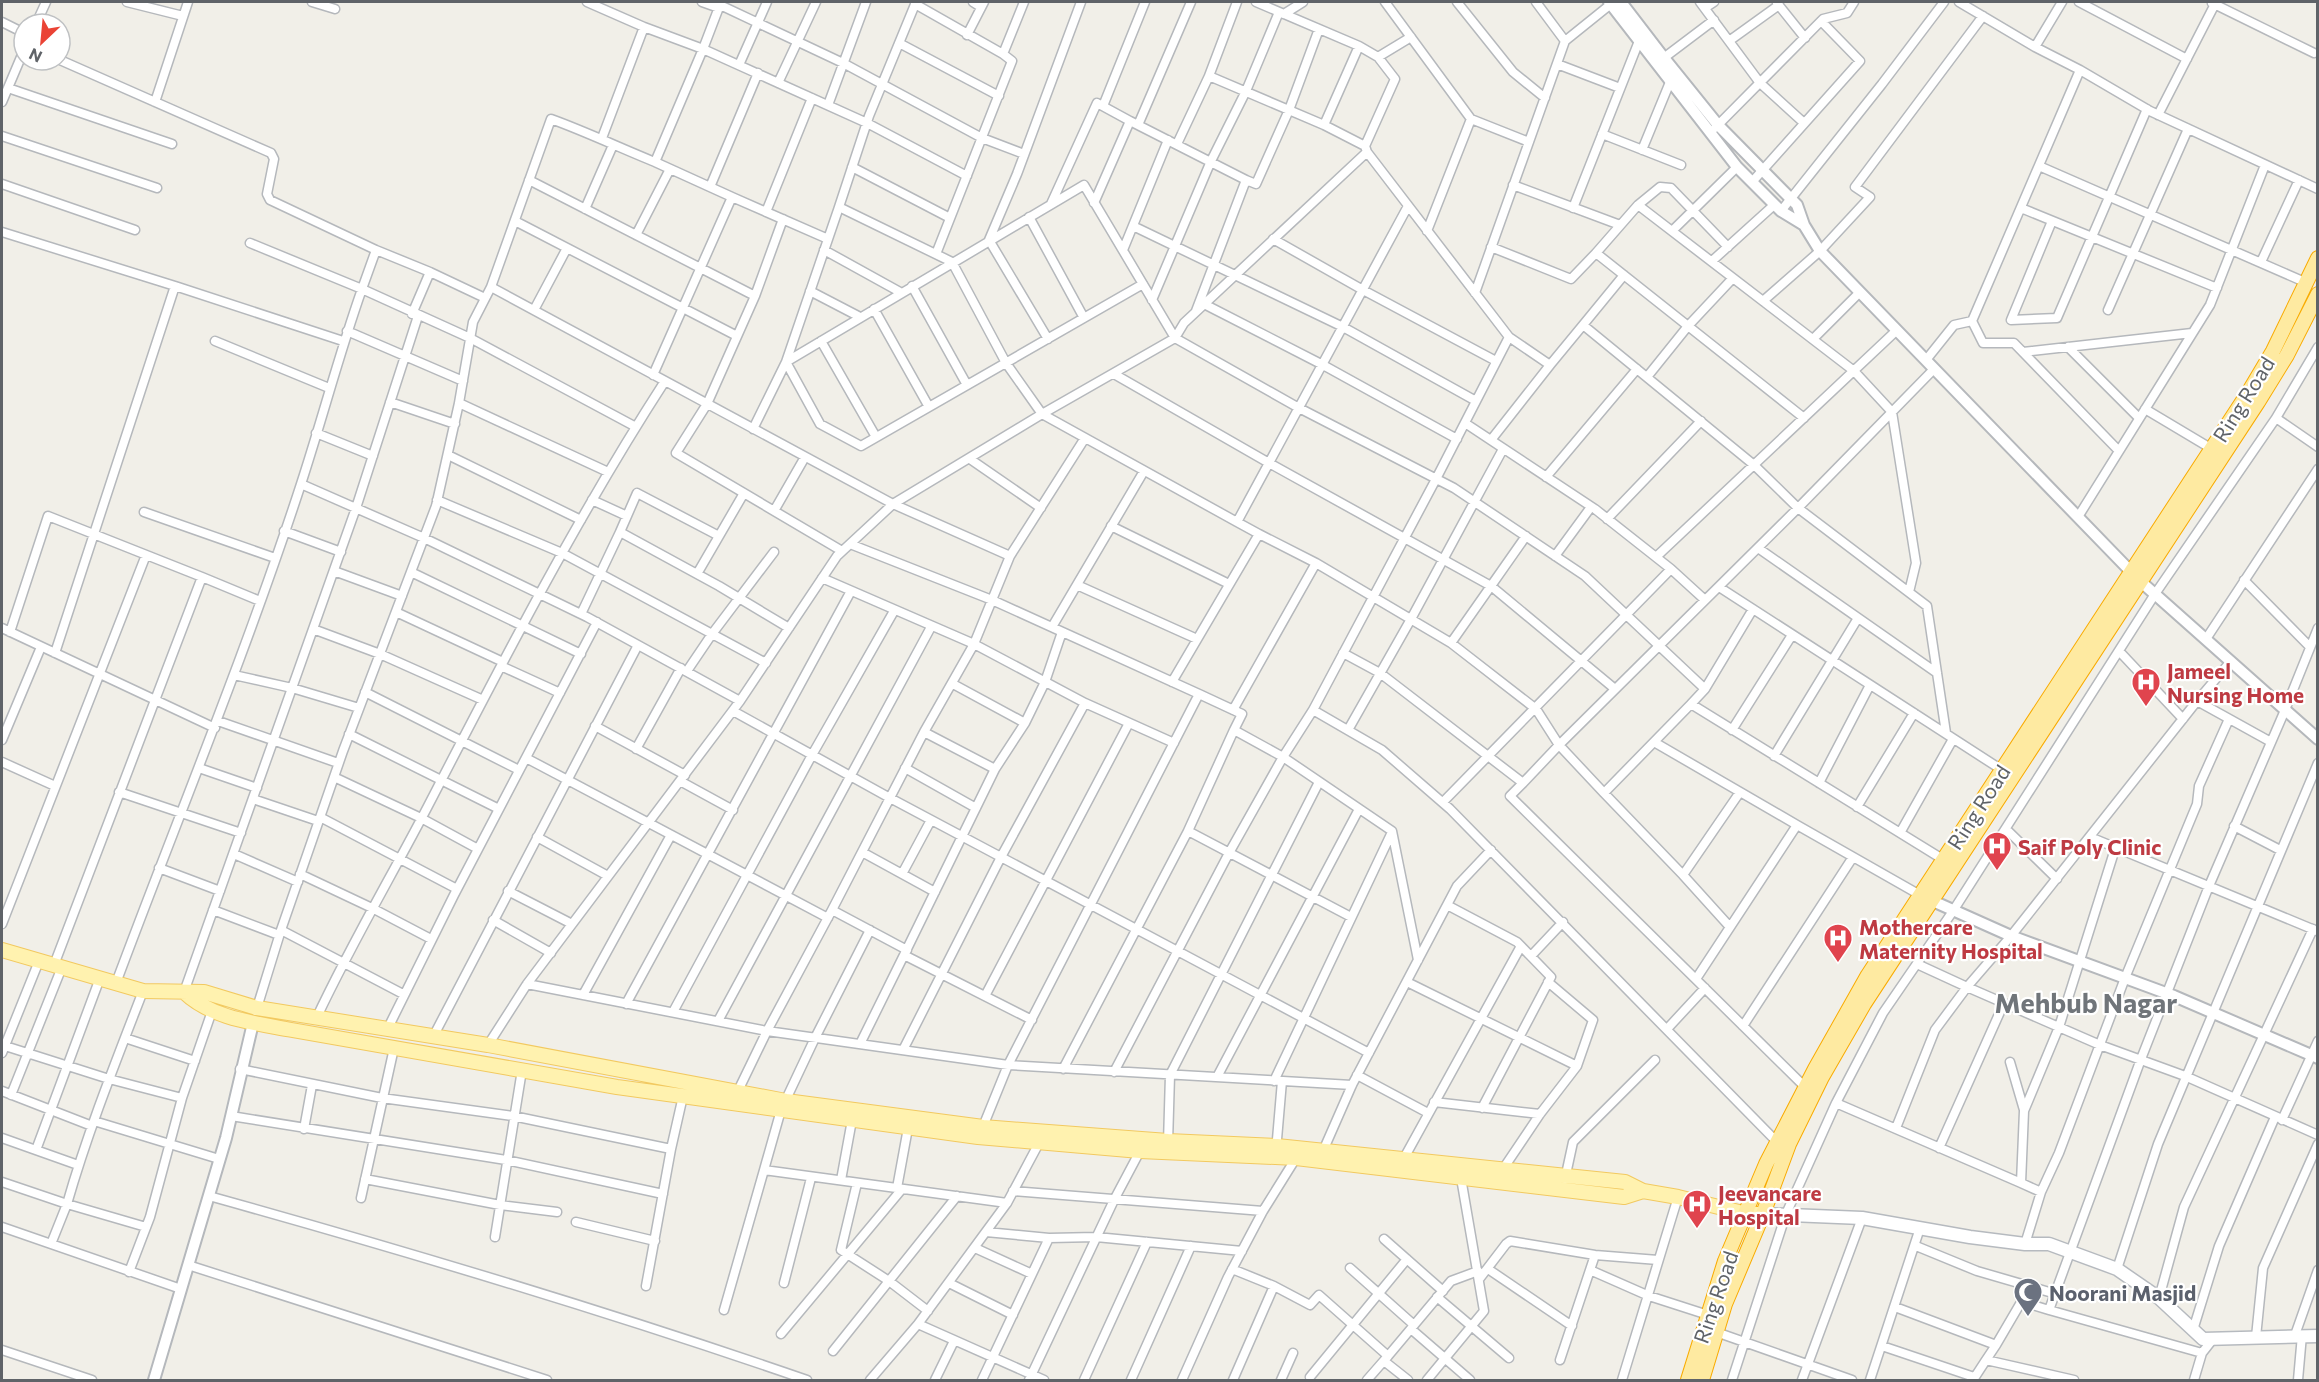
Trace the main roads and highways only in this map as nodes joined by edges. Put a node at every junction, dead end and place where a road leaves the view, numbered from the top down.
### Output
1 (2318, 258) edge
2 (2318, 294) edge
3 (2136, 576) junction
4 (1926, 898) junction
5 (2, 950) edge
6 (184, 992) junction
7 (735, 1097) junction
8 (784, 1105) junction
9 (980, 1132) junction
10 (1168, 1147) junction
11 (1276, 1152) junction
12 (1564, 1184) junction
13 (1747, 1214) junction
14 (1763, 1214) junction
15 (2318, 1336) edge
16 (1688, 1380) edge
17 (1702, 1380) edge

1 - 3 highway, Ring Road
2 - 3 highway, Ring Road
3 - 4 highway, Ring Road
3 - 4 highway, Ring Road
4 - 13 highway, Ring Road
4 - 14 highway, Ring Road
5 - 6 main road
6 - 7 main road
6 - 7 main road
7 - 8 main road
8 - 9 main road
8 - 9 main road
9 - 10 main road
9 - 10 main road
10 - 11 main road
11 - 12 main road
11 - 12 main road
12 - 13 main road
13 - 14 main road
13 - 16 highway, Ring Road
14 - 15 main road
14 - 17 highway, Ring Road

